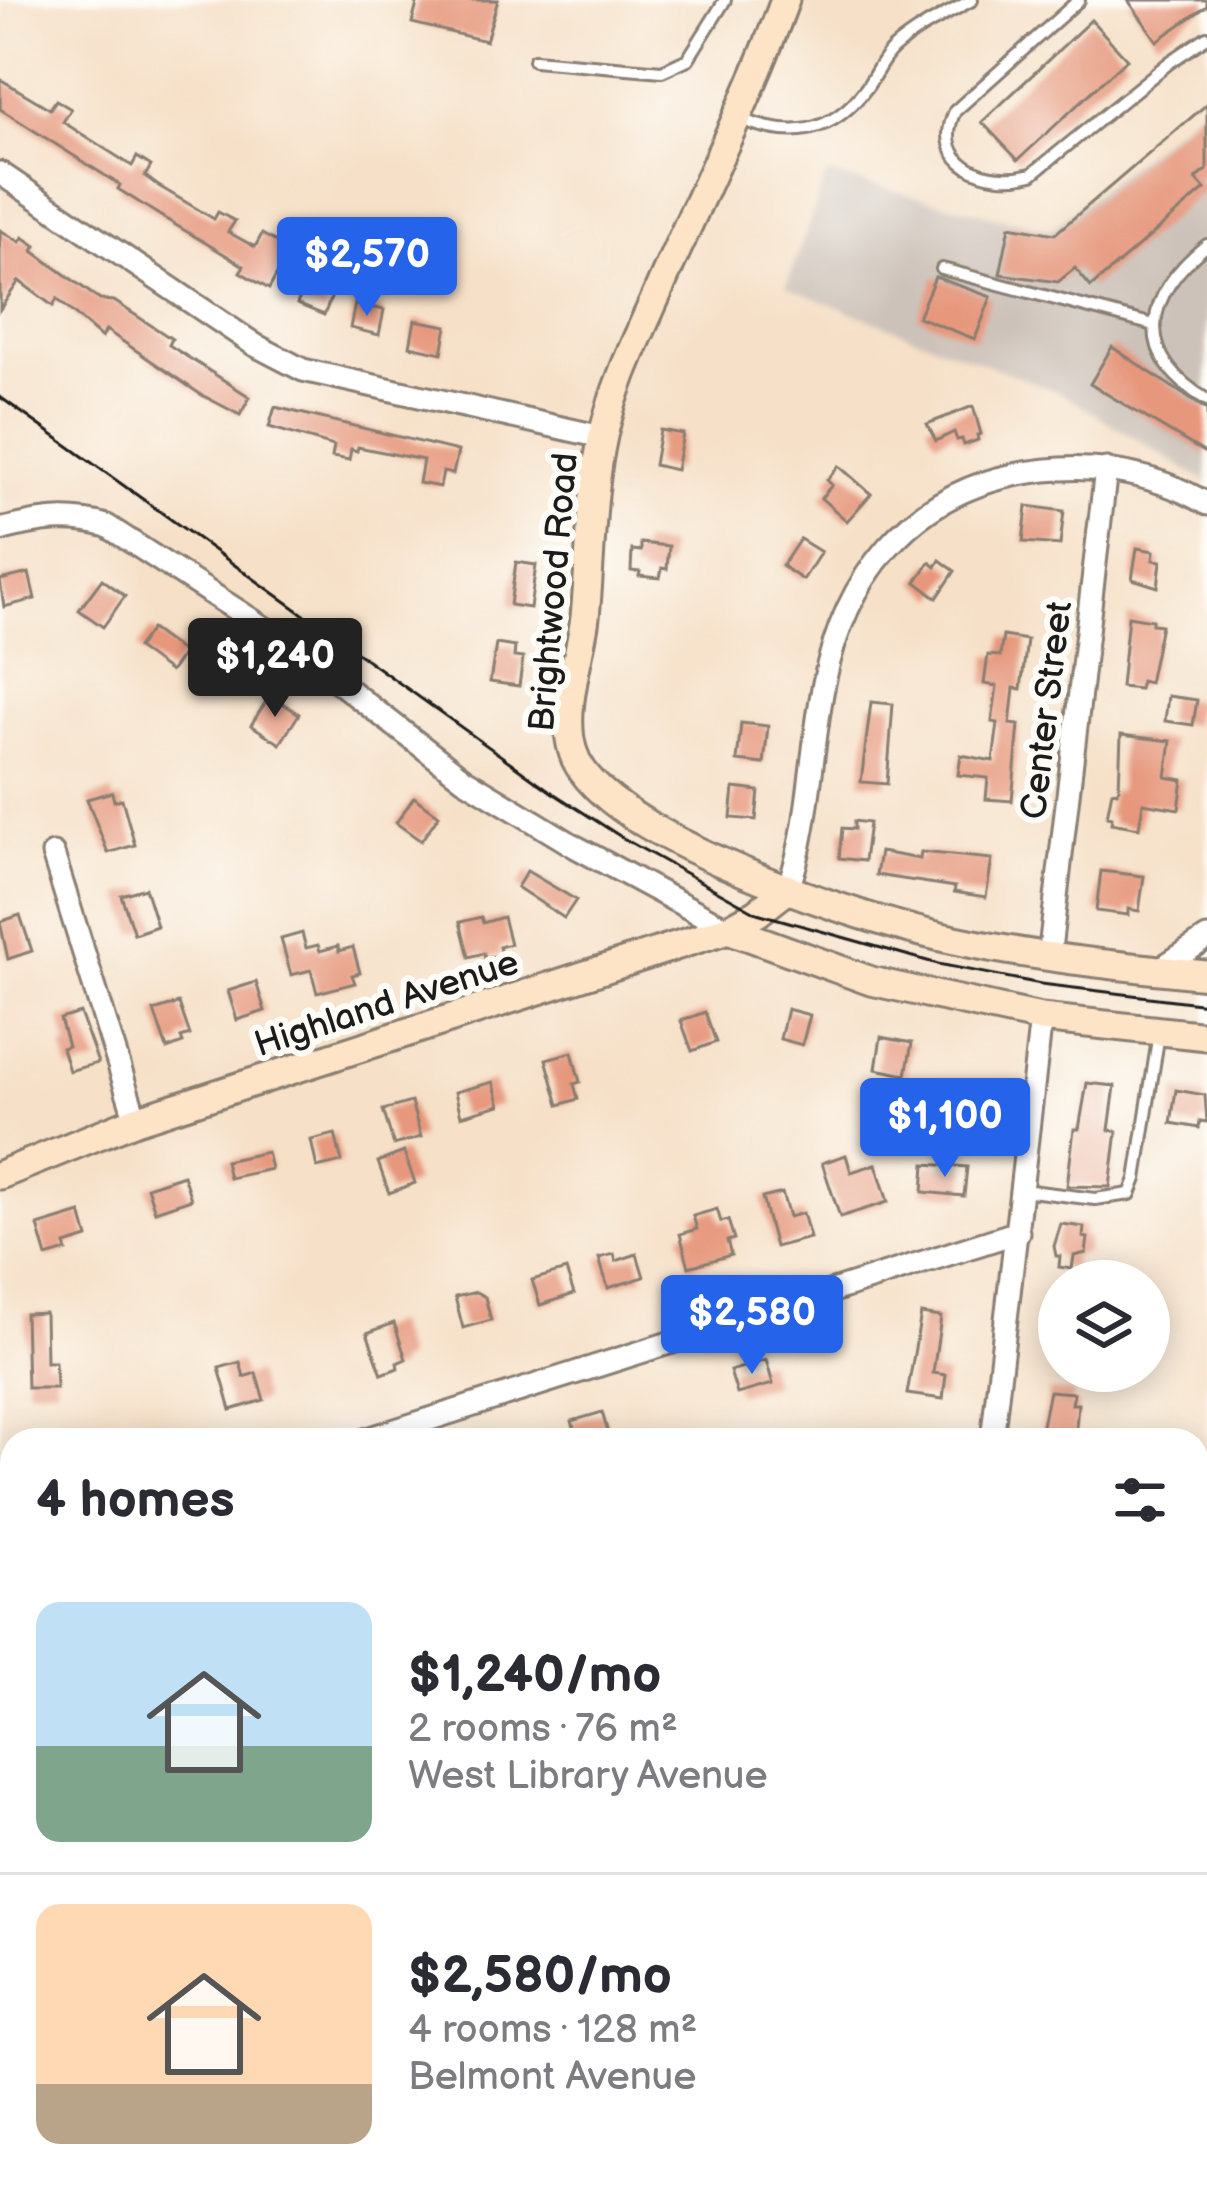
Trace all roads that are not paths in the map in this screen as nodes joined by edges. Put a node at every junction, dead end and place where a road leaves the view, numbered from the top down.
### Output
1 (725, 0) edge
2 (785, 0) edge
3 (972, 0) edge
4 (1078, 0) edge
5 (1207, 37) edge
6 (534, 61) dead end
7 (734, 117) junction
8 (0, 173) edge
9 (1207, 245) edge
10 (942, 269) dead end
11 (1154, 325) junction
12 (1207, 400) edge
13 (602, 437) junction
14 (1106, 470) junction
15 (1207, 504) edge
16 (0, 530) edge
17 (53, 854) dead end
18 (788, 889) junction
19 (728, 929) junction
20 (1207, 938) edge
21 (1049, 958) junction
22 (1159, 970) junction
23 (1207, 975) edge
24 (1041, 1018) junction
25 (1159, 1031) junction
26 (1207, 1036) edge
27 (136, 1120) junction
28 (0, 1175) edge
29 (1022, 1190) junction
30 (1018, 1232) junction
31 (402, 1428) edge
32 (994, 1428) edge

1 - 6 lane
2 - 7 street, Brightwood Road
3 - 7 lane
4 - 5 lane
7 - 13 street, Brightwood Road
8 - 13 street
9 - 11 lane
10 - 11 lane
11 - 12 lane
13 - 18 street, Brightwood Road
14 - 15 street
14 - 18 street
14 - 21 street, Center Street
16 - 19 street
17 - 27 street
18 - 19 street, Highland Avenue
18 - 21 street, Brightwood Road
19 - 24 street
19 - 27 street, Highland Avenue
20 - 22 street
21 - 22 street, Brightwood Road
22 - 23 street, Brightwood Road
24 - 25 street
24 - 29 street
25 - 26 street
25 - 29 lane
27 - 28 street, Highland Avenue
29 - 30 street
30 - 31 street
30 - 32 street

